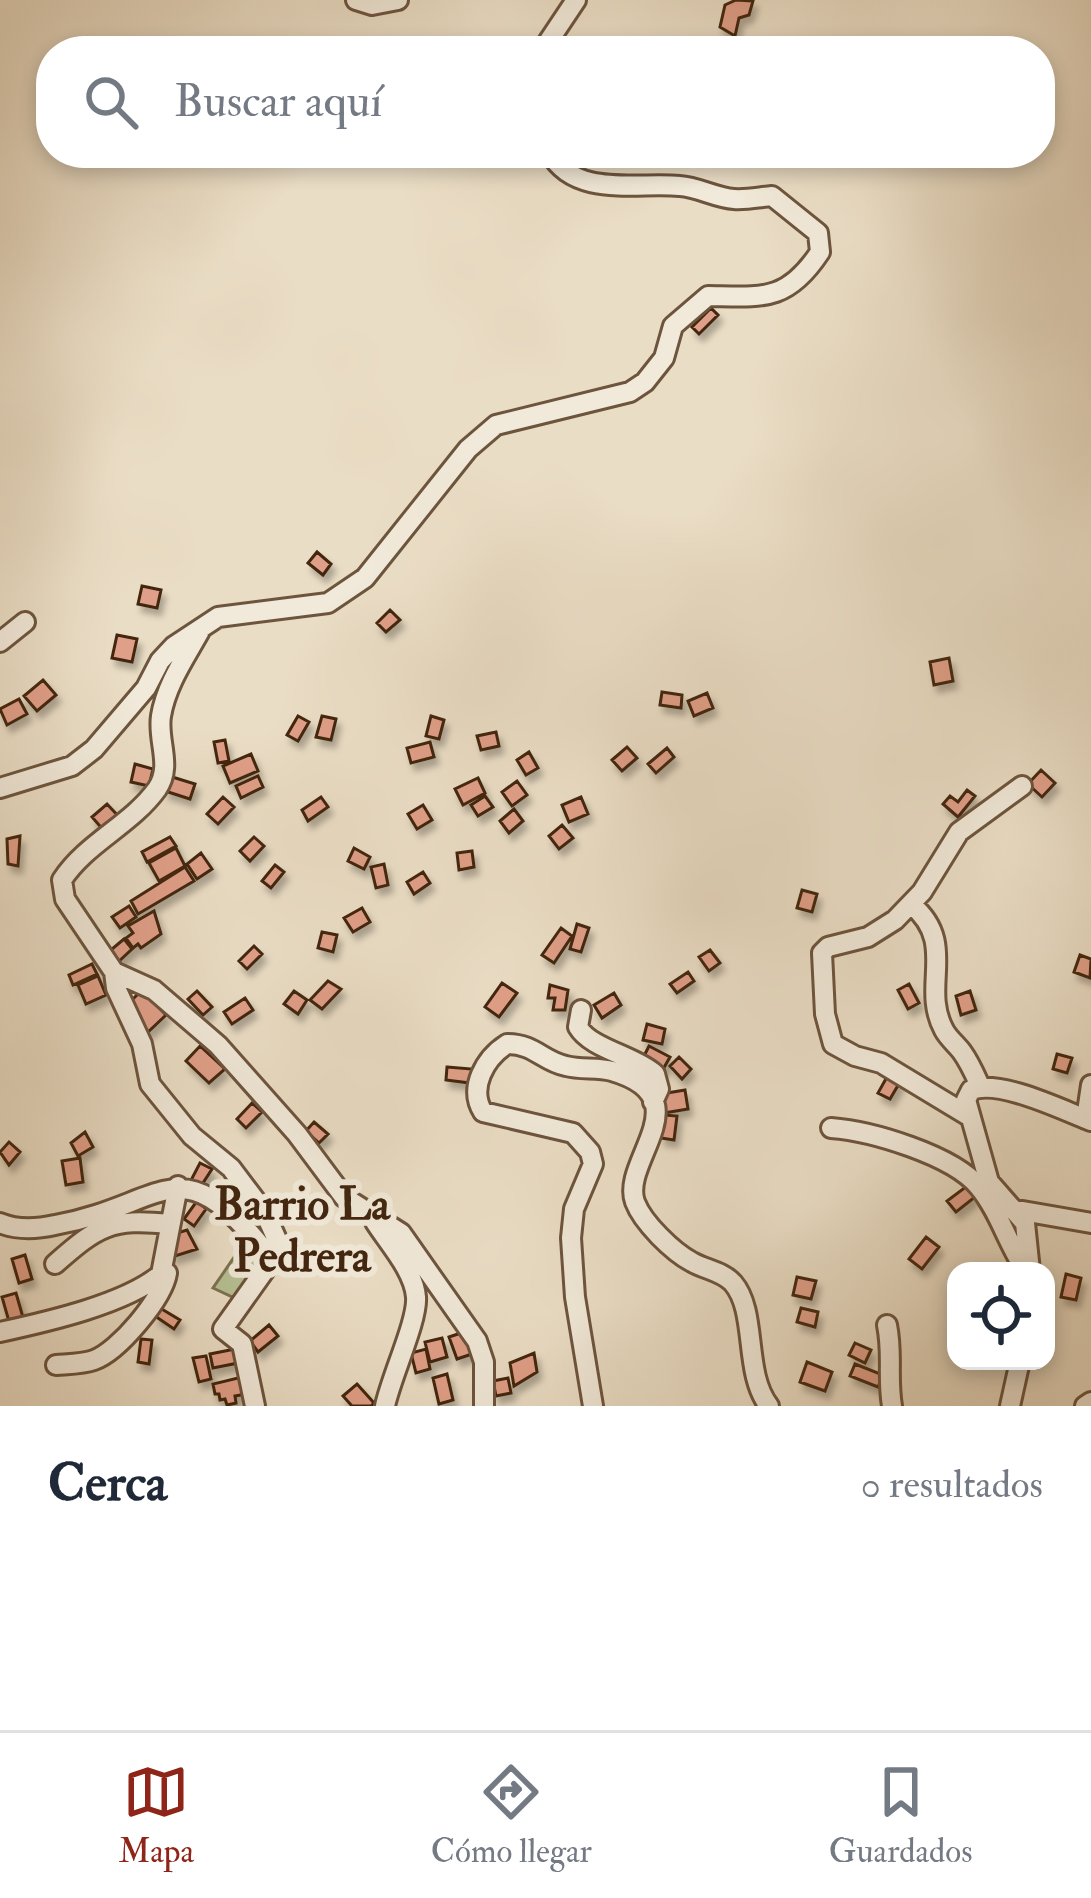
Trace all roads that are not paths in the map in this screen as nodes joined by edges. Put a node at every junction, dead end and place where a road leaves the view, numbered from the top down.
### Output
1 (356, 0) edge
2 (398, 0) edge
3 (576, 0) edge
4 (552, 36) edge
5 (560, 168) edge
6 (25, 622) dead end
7 (202, 627) junction
8 (0, 642) edge
9 (1022, 786) dead end
10 (0, 788) edge
11 (911, 905) junction
12 (114, 972) junction
13 (581, 1010) dead end
14 (1091, 1085) edge
15 (980, 1087) junction
16 (653, 1102) junction
17 (967, 1114) junction
18 (1088, 1120) edge
19 (831, 1128) dead end
20 (178, 1186) junction
21 (1011, 1209) junction
22 (369, 1213) junction
23 (0, 1223) edge
24 (1091, 1223) edge
25 (169, 1224) junction
26 (1029, 1240) junction
27 (1009, 1246) junction
28 (165, 1256) junction
29 (272, 1261) junction
30 (1021, 1262) edge
31 (1028, 1262) edge
32 (55, 1264) dead end
33 (887, 1325) dead end
34 (0, 1333) edge
35 (56, 1365) dead end
36 (1018, 1370) edge
37 (255, 1406) edge
38 (385, 1406) edge
39 (484, 1406) edge
40 (593, 1406) edge
41 (769, 1406) edge
42 (892, 1406) edge
43 (1010, 1406) edge

1 - 2 street
3 - 4 street
5 - 7 street
6 - 8 street
7 - 10 street
7 - 12 street
9 - 11 street
11 - 15 street
11 - 17 street
12 - 22 street
12 - 29 street
13 - 16 street
14 - 18 street
15 - 17 street
15 - 18 street
16 - 40 street
16 - 41 street
17 - 21 street
19 - 27 street
20 - 23 street
20 - 25 street
20 - 29 street
21 - 24 street
21 - 26 street
22 - 38 street
22 - 39 street
25 - 28 street
25 - 32 street
26 - 27 street
26 - 31 street
27 - 30 street
28 - 34 street
28 - 35 street
29 - 37 street
33 - 42 street
36 - 43 street

